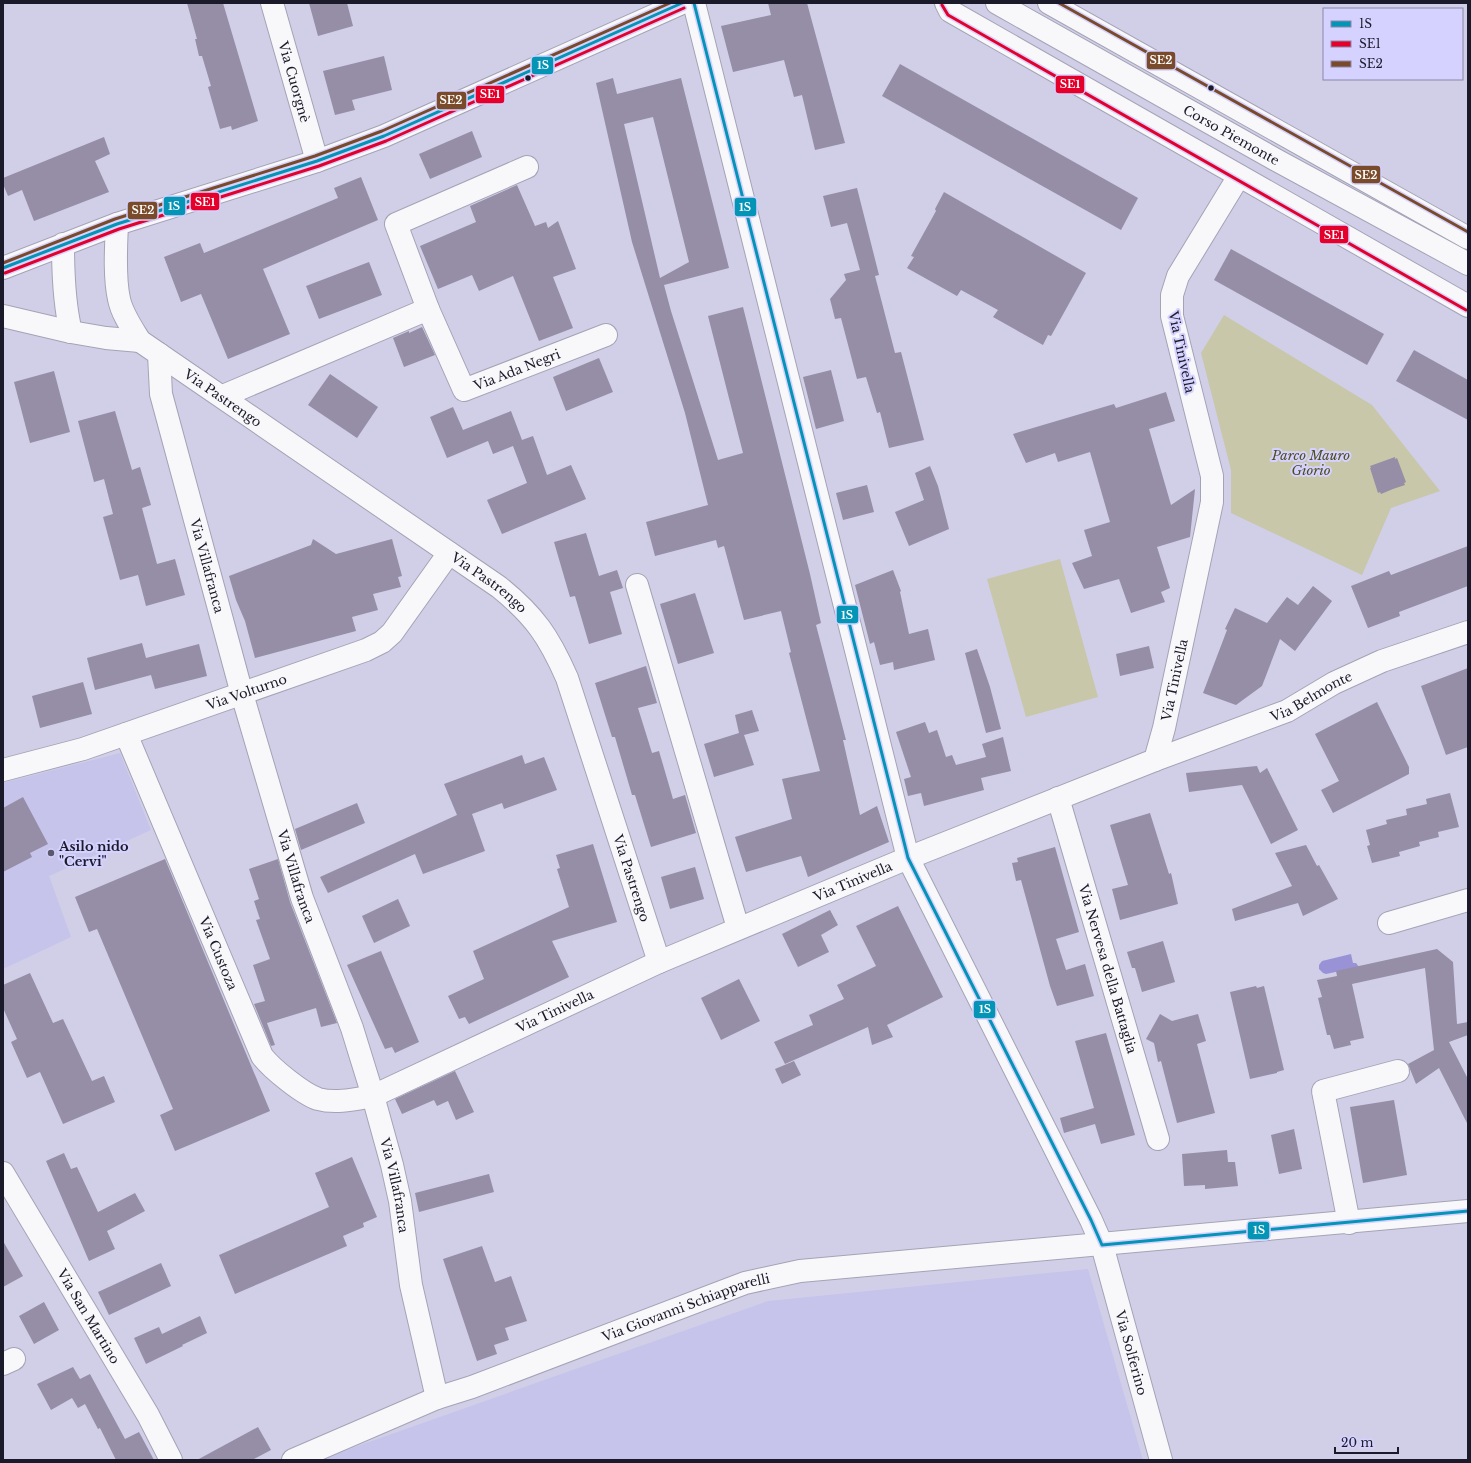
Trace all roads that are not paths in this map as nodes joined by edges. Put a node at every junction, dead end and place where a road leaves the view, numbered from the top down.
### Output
1 (272, 3) edge
2 (694, 3) edge
3 (946, 3) edge
4 (997, 3) edge
5 (1048, 3) edge
6 (676, 4) edge
7 (317, 161) junction
8 (527, 167) dead end
9 (1239, 176) junction
10 (117, 224) junction
11 (1468, 238) edge
12 (63, 244) junction
13 (1468, 264) edge
14 (3, 268) edge
15 (1468, 306) edge
16 (428, 309) junction
17 (3, 316) edge
18 (71, 332) junction
19 (606, 335) dead end
20 (140, 341) junction
21 (159, 354) junction
22 (223, 396) junction
23 (449, 553) junction
24 (637, 585) dead end
25 (1468, 632) edge
26 (242, 694) junction
27 (126, 734) junction
28 (1155, 760) junction
29 (3, 770) edge
30 (1058, 798) junction
31 (908, 858) junction
32 (1468, 900) edge
33 (1389, 922) dead end
34 (738, 928) junction
35 (659, 962) junction
36 (1398, 1071) dead end
37 (373, 1096) junction
38 (1158, 1139) dead end
39 (3, 1173) edge
40 (1468, 1211) edge
41 (1349, 1223) junction
42 (1102, 1245) junction
43 (437, 1398) junction
44 (171, 1460) edge
45 (293, 1460) edge
46 (1161, 1460) edge

1 - 7 street, Via Cuorgnè
2 - 31 street, Via Solferino
3 - 9 street
4 - 13 street, Corso Piemonte
5 - 11 street, Corso Piemonte
6 - 7 street
7 - 10 street
8 - 16 street, Via Ada Negri
9 - 15 street
9 - 28 street, Via Tinivella
10 - 12 street
10 - 20 street, Via Pastrengo
12 - 14 street
12 - 18 street
16 - 19 street, Via Ada Negri
16 - 22 street
17 - 18 street, Via Pastrengo
18 - 20 street, Via Pastrengo
20 - 21 street, Via Pastrengo
21 - 22 street, Via Pastrengo
21 - 26 street, Via Villafranca
22 - 23 street, Via Pastrengo
23 - 26 street, Via Volturno
23 - 35 street, Via Pastrengo
24 - 34 street
25 - 28 street, Via Belmonte
26 - 27 street, Via Volturno
26 - 37 street, Via Villafranca
27 - 29 street, Via Volturno
27 - 37 street, Via Custoza
28 - 30 street, Via Tinivella
30 - 31 street, Via Tinivella
30 - 38 street, Via Nervesa della Battaglia
31 - 34 street, Via Tinivella
31 - 42 street, Via Solferino
32 - 33 street
34 - 35 street, Via Tinivella
35 - 37 street, Via Tinivella
36 - 41 street
37 - 43 street, Via Villafranca
39 - 44 street, Via San Martino
40 - 41 street, Via Giovanni Schiapparelli
41 - 42 street, Via Giovanni Schiapparelli
42 - 43 street, Via Giovanni Schiapparelli
42 - 46 street, Via Solferino
43 - 45 street, Via Giovanni Schiapparelli

